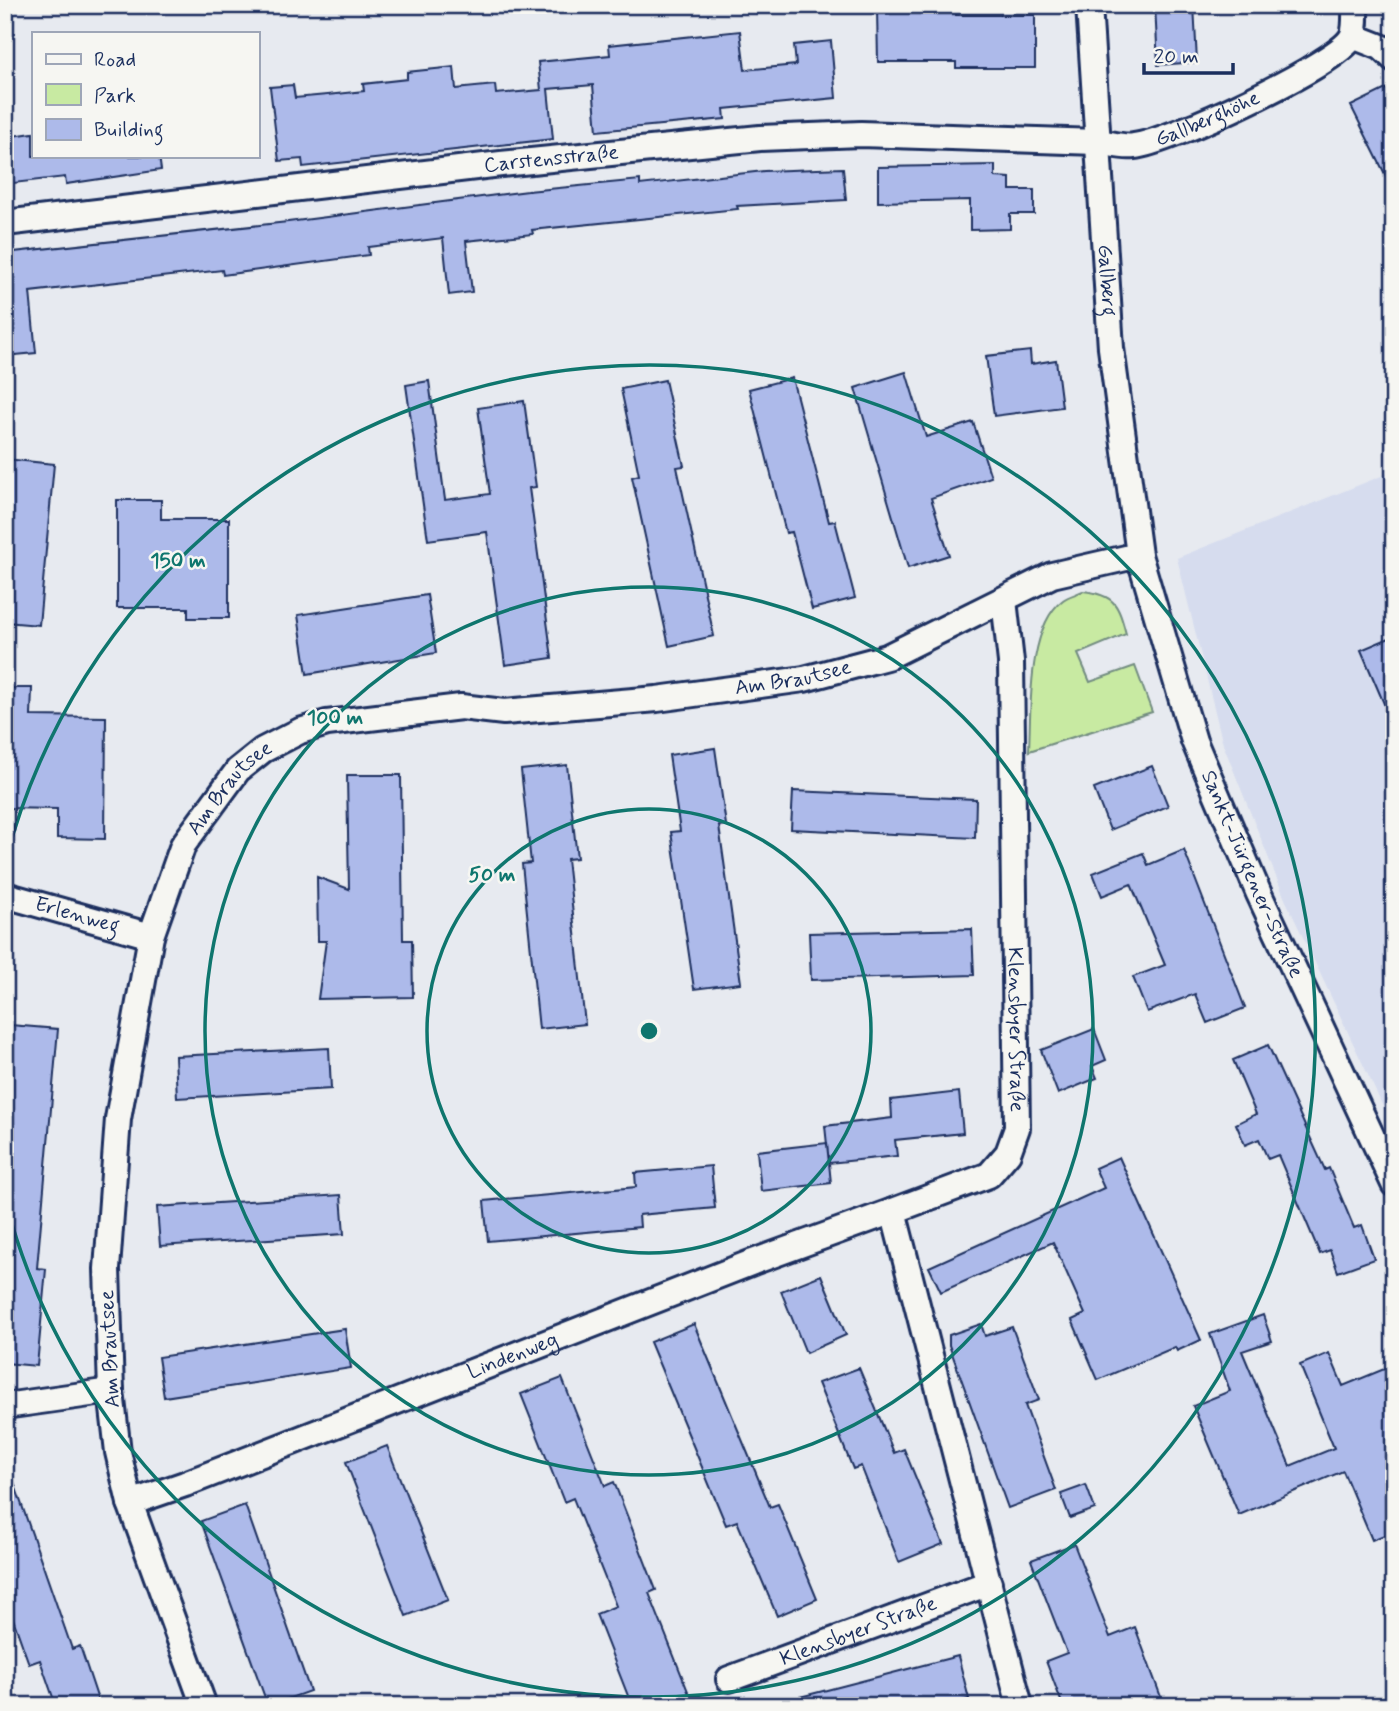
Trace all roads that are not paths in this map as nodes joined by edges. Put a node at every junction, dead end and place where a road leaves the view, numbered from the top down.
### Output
1 (1089, 5) edge
2 (1355, 5) edge
3 (1353, 36) junction
4 (1394, 59) edge
5 (1097, 142) junction
6 (5, 223) edge
7 (1139, 555) junction
8 (1004, 600) junction
9 (5, 895) edge
10 (151, 936) junction
11 (1394, 1184) edge
12 (893, 1211) junction
13 (111, 1391) junction
14 (5, 1406) edge
15 (130, 1503) junction
16 (989, 1583) junction
17 (729, 1679) dead end
18 (204, 1706) edge
19 (1020, 1706) edge

1 - 5 street, Gallberg
2 - 3 street
3 - 4 street
3 - 5 street, Gallberghöhe
5 - 6 street, Carstensstraße
5 - 7 street, Gallberg
7 - 8 street, Am Brautsee
7 - 11 street, Sankt-Jürgener-Straße
8 - 10 street, Am Brautsee
8 - 12 street, Klensbyer Straße
9 - 10 street, Erlenweg
10 - 13 street, Am Brautsee
12 - 15 street, Lindenweg
12 - 16 street
13 - 14 street
13 - 15 street, Am Brautsee
15 - 18 street, Am Brautsee
16 - 17 street, Klensbyer Straße
16 - 19 street

